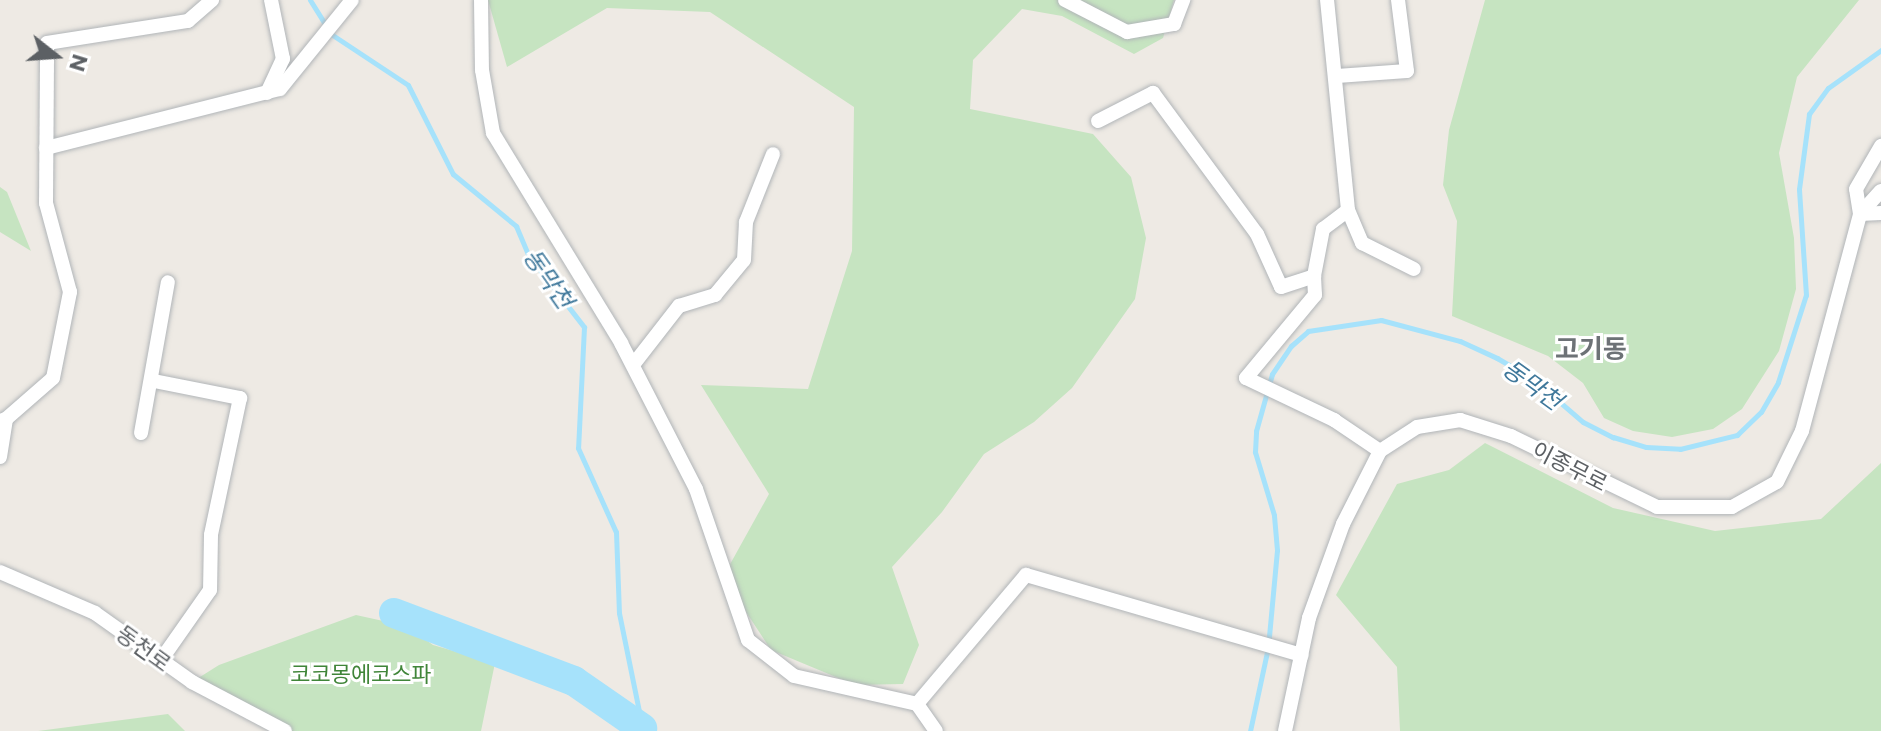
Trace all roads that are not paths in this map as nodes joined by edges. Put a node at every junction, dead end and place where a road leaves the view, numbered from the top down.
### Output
1 (212, 0) edge
2 (271, 0) edge
3 (352, 0) edge
4 (481, 0) edge
5 (1065, 0) edge
6 (1183, 0) edge
7 (1327, 0) edge
8 (1398, 0) edge
9 (1337, 76) junction
10 (267, 93) junction
11 (1098, 121) dead end
12 (1881, 146) edge
13 (46, 148) junction
14 (773, 154) dead end
15 (1881, 191) edge
16 (1348, 210) junction
17 (1881, 213) edge
18 (1860, 214) junction
19 (1414, 269) dead end
20 (1314, 276) junction
21 (168, 282) dead end
22 (633, 365) junction
23 (154, 381) junction
24 (3, 420) edge
25 (141, 433) dead end
26 (1380, 451) junction
27 (0, 457) edge
28 (0, 572) edge
29 (1302, 655) junction
30 (161, 660) junction
31 (917, 704) junction
32 (285, 731) edge
33 (936, 731) edge
34 (1285, 731) edge

1 - 13 street
2 - 10 street
3 - 10 street
4 - 22 street
5 - 6 street
7 - 9 street
8 - 9 street
9 - 16 street
10 - 13 street
11 - 20 street
12 - 18 street, 이종무로
13 - 24 street
14 - 22 street
15 - 18 street, 이종무로
16 - 19 street
16 - 20 street
17 - 18 street
18 - 26 street, 이종무로
20 - 26 street
21 - 23 street
22 - 31 street
23 - 25 street
23 - 30 street
24 - 27 street
26 - 29 street
28 - 30 street, 동천로
29 - 31 street
29 - 34 street
30 - 32 street, 동천로
31 - 33 street

